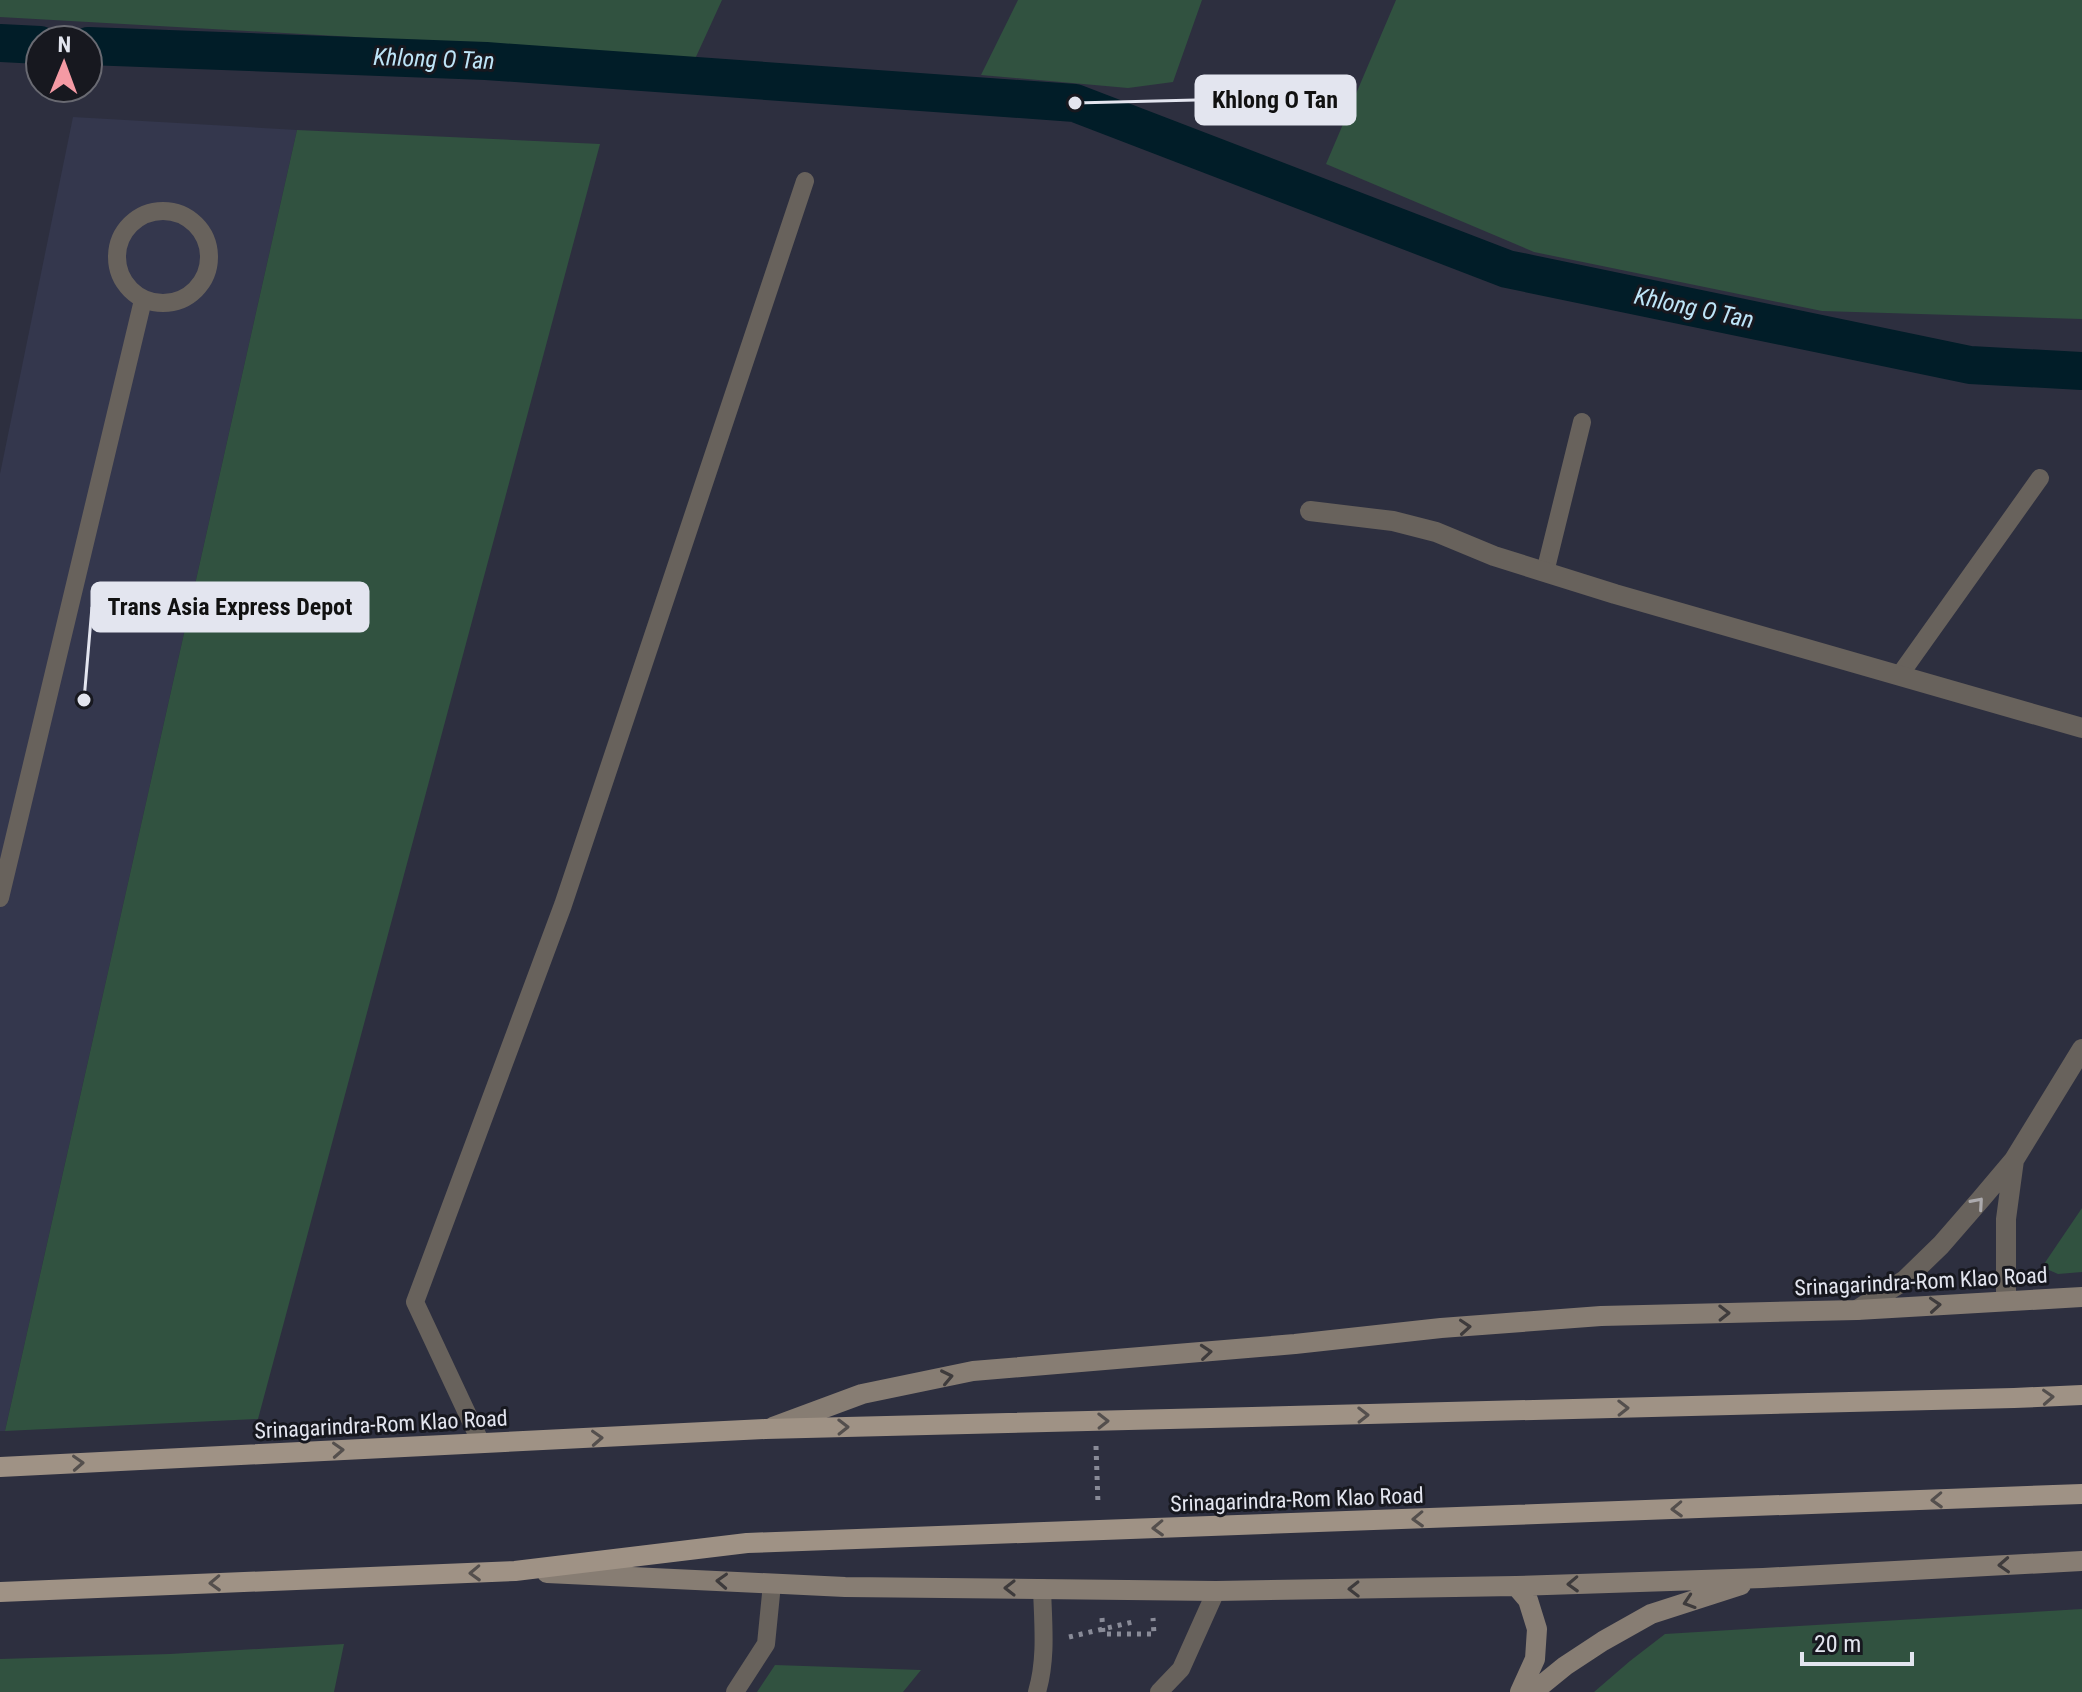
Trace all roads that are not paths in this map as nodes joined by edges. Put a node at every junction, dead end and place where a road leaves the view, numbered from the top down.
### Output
1 (805, 181) dead end
2 (143, 300) junction
3 (1582, 422) dead end
4 (2040, 478) dead end
5 (1310, 511) dead end
6 (1545, 572) junction
7 (1899, 676) junction
8 (2082, 728) edge
9 (0, 898) edge
10 (2082, 1049) edge
11 (2014, 1160) junction
12 (2082, 1297) edge
13 (2006, 1300) junction
14 (1857, 1310) junction
15 (2082, 1395) edge
16 (765, 1429) junction
17 (481, 1443) junction
18 (0, 1467) edge
19 (2082, 1494) edge
20 (2082, 1561) edge
21 (515, 1571) junction
22 (1763, 1578) junction
23 (772, 1584) junction
24 (1516, 1586) junction
25 (1042, 1588) junction
26 (1216, 1591) junction
27 (0, 1592) edge
28 (735, 1692) edge
29 (1037, 1692) edge
30 (1159, 1692) edge
31 (1520, 1692) edge
32 (1533, 1692) edge

1 - 17 lane
2 - 2 lane
2 - 9 lane
3 - 6 lane
4 - 7 lane
5 - 6 street
6 - 7 street
7 - 8 street
10 - 11 street
11 - 13 street
14 -> 11 street
12 - 13 main road, Srinagarindra-Rom Klao Road
14 -> 13 main road, Srinagarindra-Rom Klao Road
16 -> 14 main road, Srinagarindra-Rom Klao Road
16 -> 15 main road, Srinagarindra-Rom Klao Road
17 -> 16 main road, Srinagarindra-Rom Klao Road
18 -> 17 main road, Srinagarindra-Rom Klao Road
19 -> 21 main road, Srinagarindra-Rom Klao Road
20 -> 22 main road, Srinagarindra-Rom Klao Road
23 -> 21 main road, Srinagarindra-Rom Klao Road
21 -> 27 main road, Srinagarindra-Rom Klao Road
22 -> 24 main road, Srinagarindra-Rom Klao Road
22 -> 32 main road
25 -> 23 main road, Srinagarindra-Rom Klao Road
23 - 28 lane
24 -> 26 main road, Srinagarindra-Rom Klao Road
24 - 31 main road
25 - 26 main road, Srinagarindra-Rom Klao Road
25 - 29 lane
26 - 30 lane

